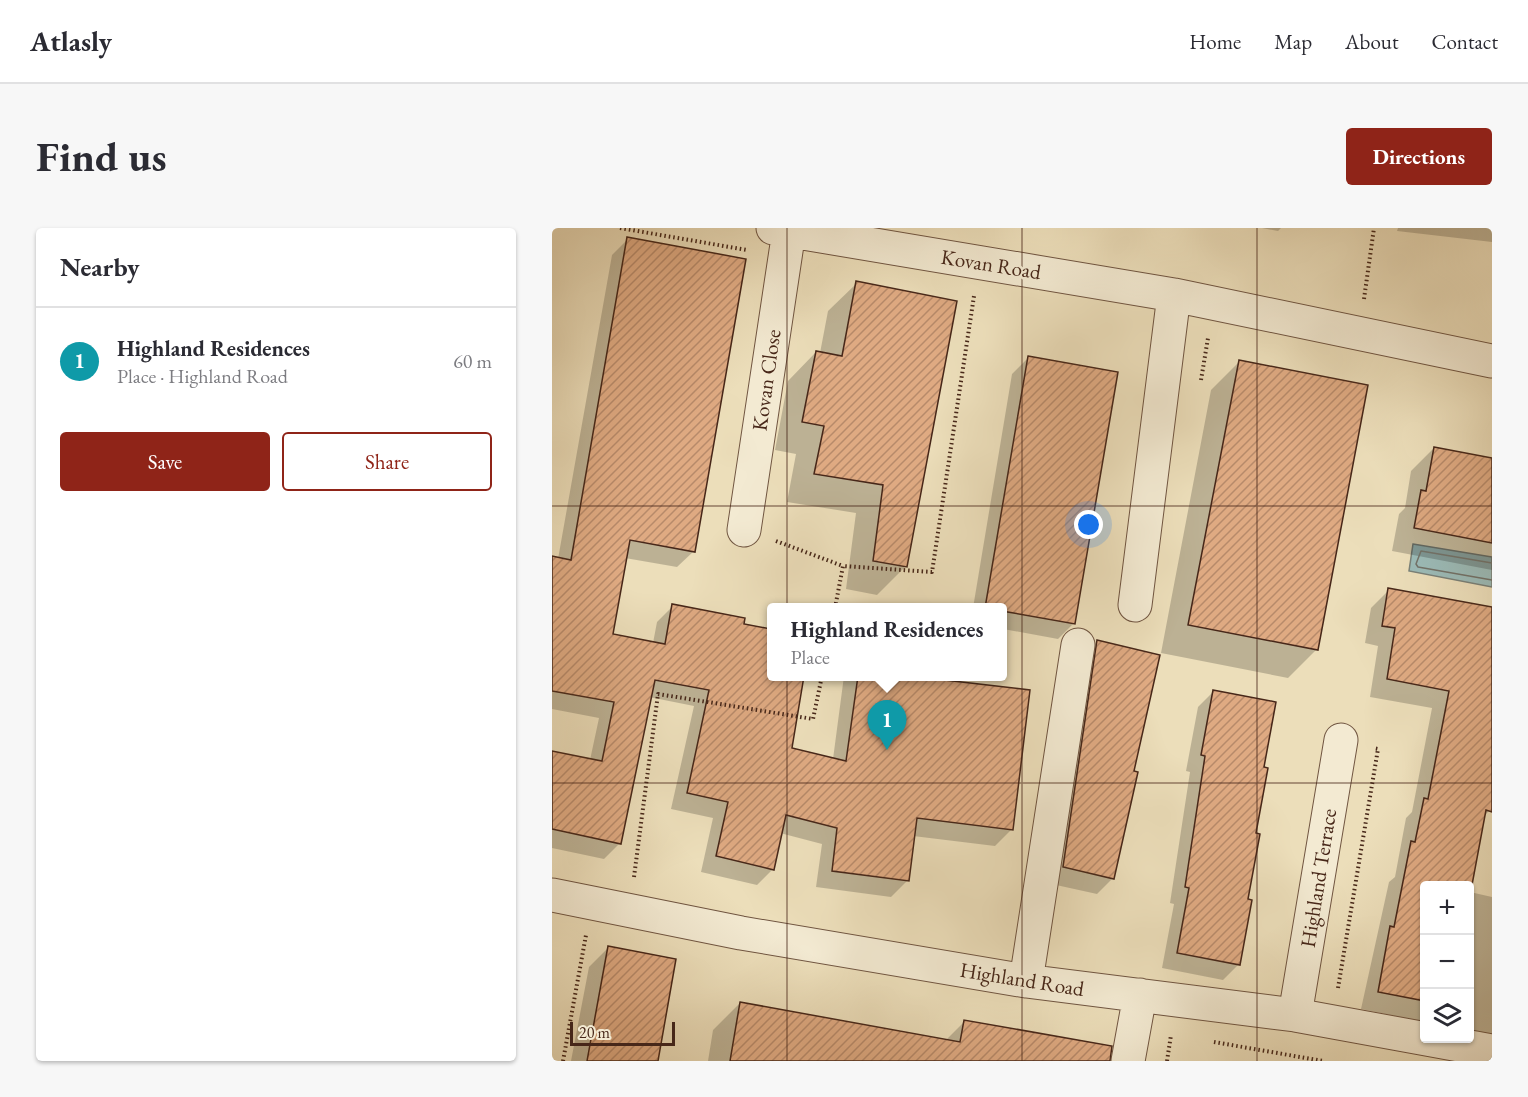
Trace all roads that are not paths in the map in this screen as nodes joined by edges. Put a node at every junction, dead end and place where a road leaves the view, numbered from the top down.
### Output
1 (781, 230) edge
2 (1174, 295) junction
3 (1492, 361) edge
4 (744, 530) road end
5 (1135, 605) dead end
6 (1078, 645) dead end
7 (1341, 740) dead end
8 (552, 896) edge
9 (1026, 981) junction
10 (1140, 995) junction
11 (1295, 1016) junction
12 (1492, 1051) edge
13 (1128, 1061) edge

1 - 2 street, Kovan Road
1 - 4 street, Kovan Close
2 - 3 street, Kovan Road
2 - 5 street
6 - 9 street
7 - 11 street, Highland Terrace
8 - 9 street, Highland Road
9 - 10 street, Highland Road
10 - 11 street, Highland Road
10 - 13 street
11 - 12 street, Highland Road

